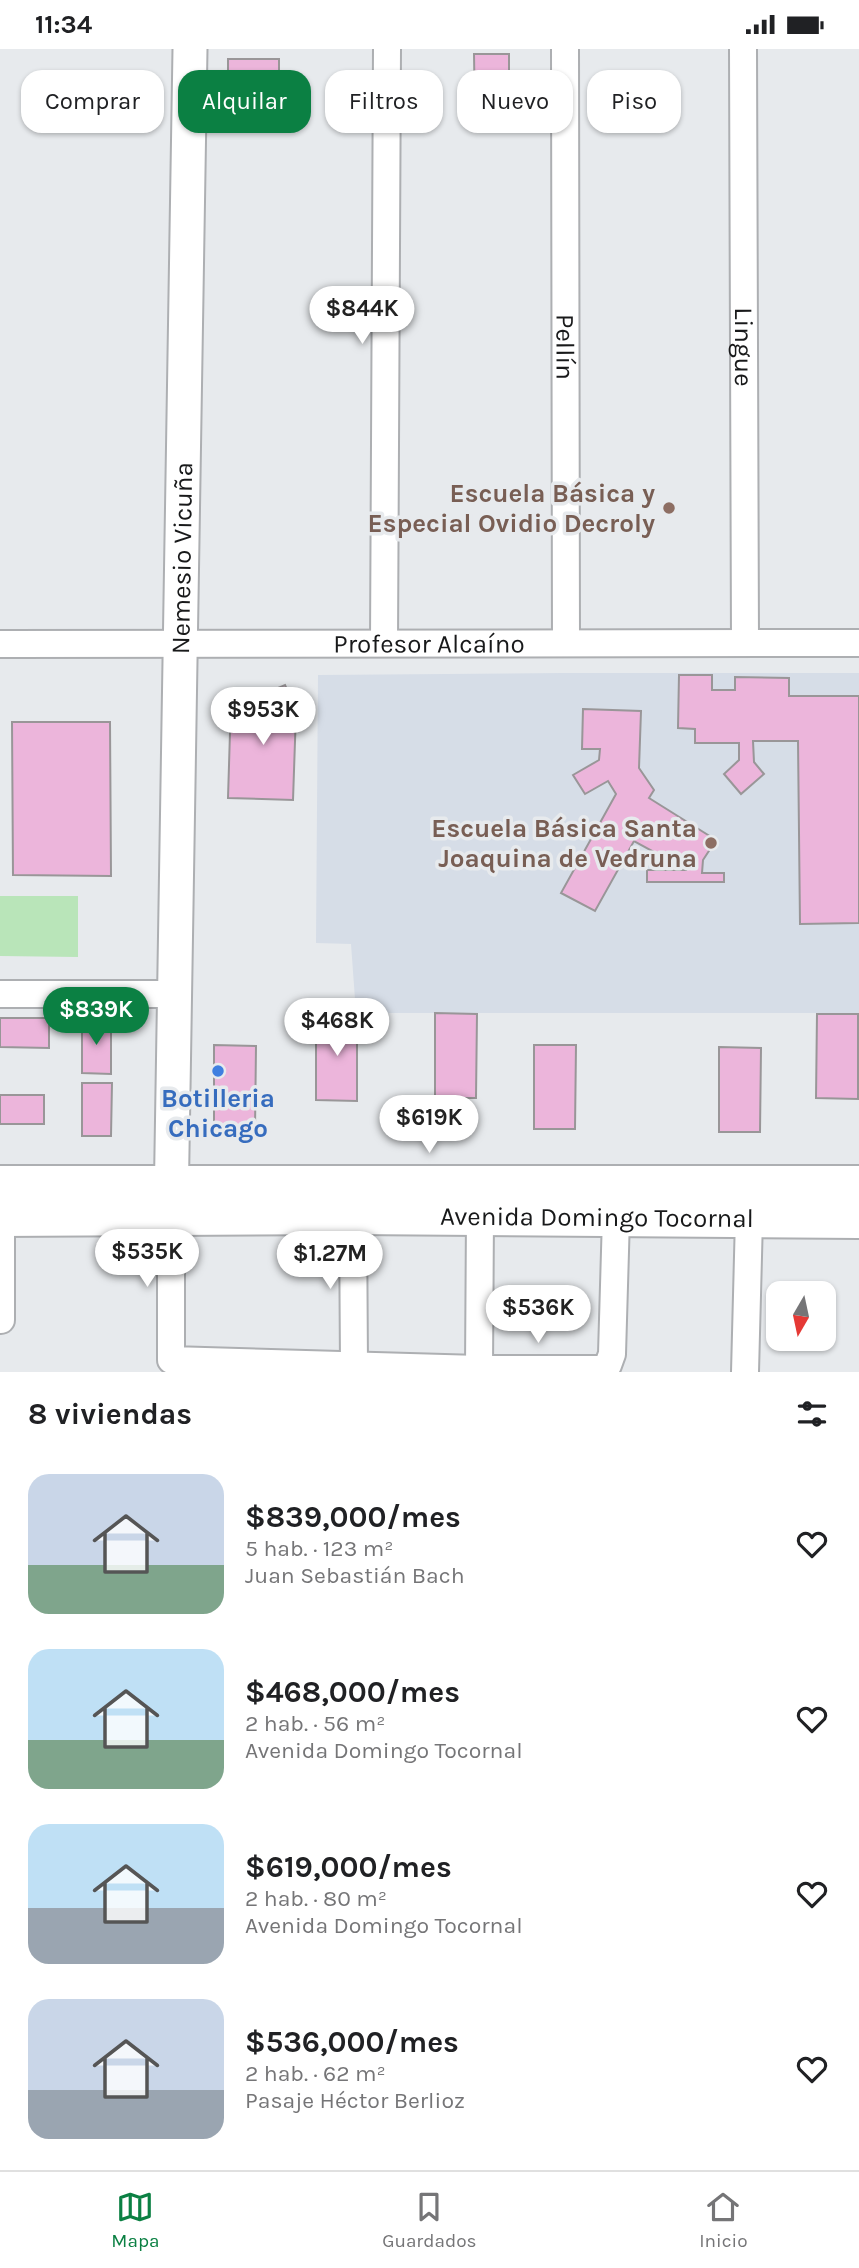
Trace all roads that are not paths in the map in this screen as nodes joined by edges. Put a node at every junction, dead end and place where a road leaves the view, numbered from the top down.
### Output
1 (190, 49) edge
2 (387, 49) edge
3 (565, 49) edge
4 (743, 49) edge
5 (859, 642) edge
6 (384, 643) junction
7 (566, 643) junction
8 (745, 643) junction
9 (0, 644) edge
10 (180, 644) junction
11 (0, 994) edge
12 (174, 994) junction
13 (859, 1185) edge
14 (171, 1201) junction
15 (0, 1206) edge
16 (353, 1216) junction
17 (480, 1216) junction
18 (616, 1217) junction
19 (749, 1218) junction
20 (859, 1219) edge
21 (1, 1320) edge
22 (354, 1365) junction
23 (479, 1369) junction
24 (746, 1372) edge

1 - 10 street, Nemesio Vicuña
2 - 6 street
3 - 7 street, Pellín
4 - 8 street, Lingue
5 - 8 street, Profesor Alcaíno
6 - 7 street, Profesor Alcaíno
6 - 10 street, Profesor Alcaíno
7 - 8 street, Profesor Alcaíno
9 - 10 street, Profesor Alcaíno
10 - 12 street, Nemesio Vicuña
11 - 12 street
12 - 14 street, Nemesio Vicuña
13 - 14 main road, Avenida Domingo Tocornal
14 - 15 main road, Avenida Domingo Tocornal
14 - 16 main road, Avenida Domingo Tocornal
14 - 22 street, Nemesio Vicuña
15 - 21 street
16 - 17 main road, Avenida Domingo Tocornal
16 - 22 street
17 - 18 main road, Avenida Domingo Tocornal
17 - 23 street
18 - 19 main road, Avenida Domingo Tocornal
18 - 23 street
19 - 20 main road, Avenida Domingo Tocornal
19 - 24 street
22 - 23 street

